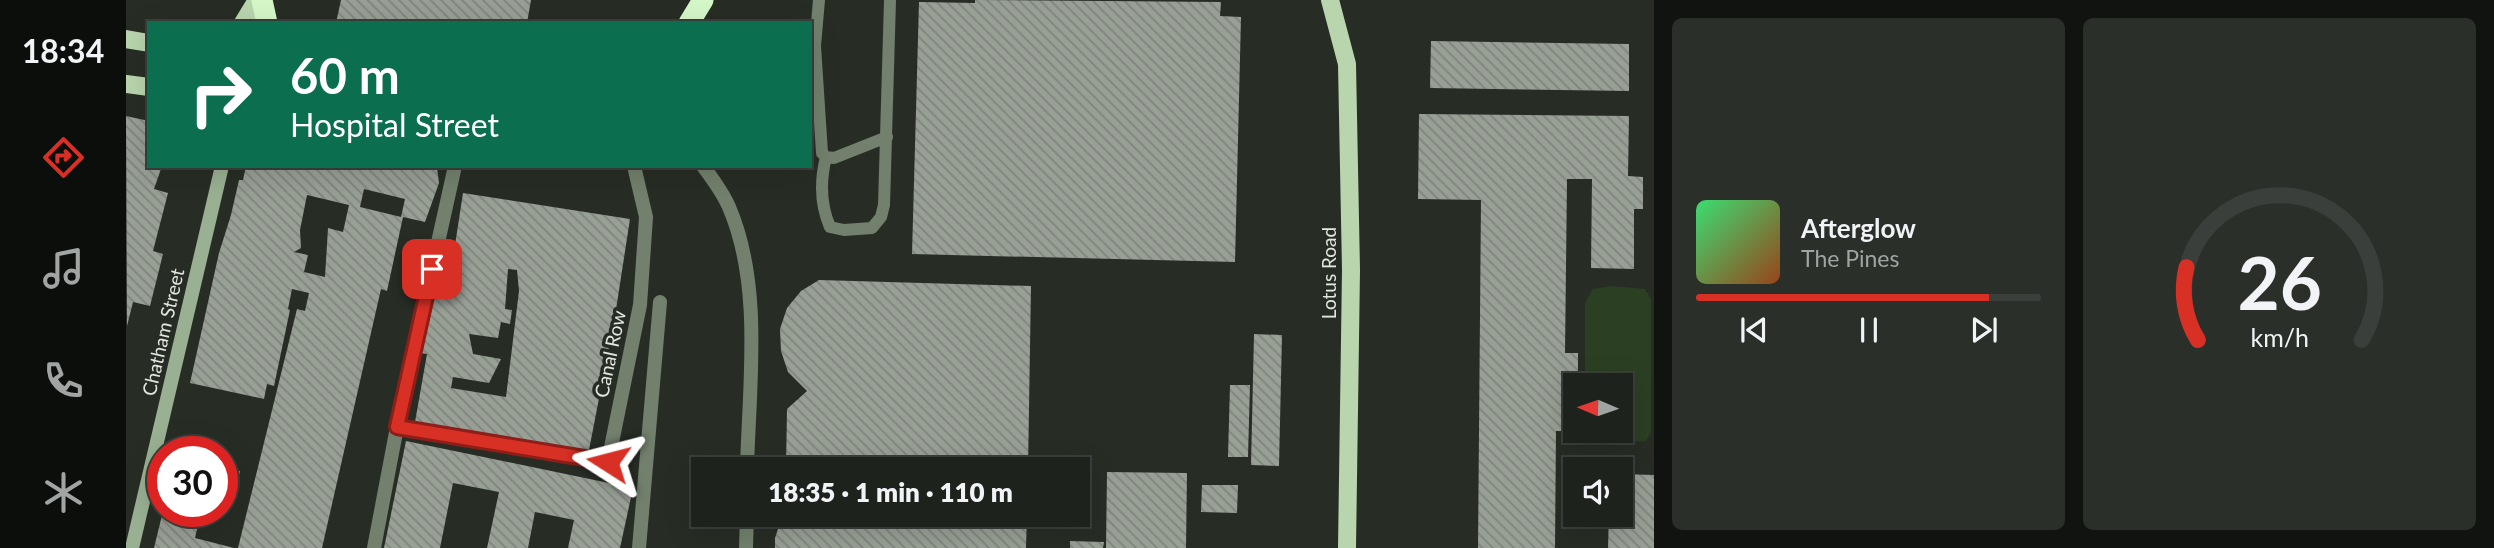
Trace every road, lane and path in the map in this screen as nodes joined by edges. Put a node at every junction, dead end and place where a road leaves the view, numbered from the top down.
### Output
1 (260, 0) edge
2 (703, 0) edge
3 (819, 0) edge
4 (890, 0) edge
5 (1330, 0) edge
6 (244, 21) edge
7 (266, 21) edge
8 (690, 21) edge
9 (126, 39) edge
10 (147, 43) edge
11 (126, 84) edge
12 (147, 88) edge
13 (887, 137) junction
14 (826, 157) junction
15 (222, 168) edge
16 (455, 168) edge
17 (634, 168) edge
18 (705, 168) edge
19 (660, 302) dead end
20 (397, 427) junction
21 (747, 457) edge
22 (747, 527) edge
23 (132, 548) edge
24 (374, 548) edge
25 (639, 548) edge
26 (746, 548) edge
27 (1347, 548) edge

1 - 6 main road
1 - 7 highway
2 - 8 highway
3 - 14 lane
4 - 13 lane
5 - 27 main road, Lotus Road
9 - 10 main road
11 - 12 main road
13 - 14 lane
13 - 14 lane
15 - 23 street, Chatham Street
16 - 20 street
17 - 20 street, Canal Row
18 - 21 street
19 - 25 street
20 - 24 street
22 - 26 street

